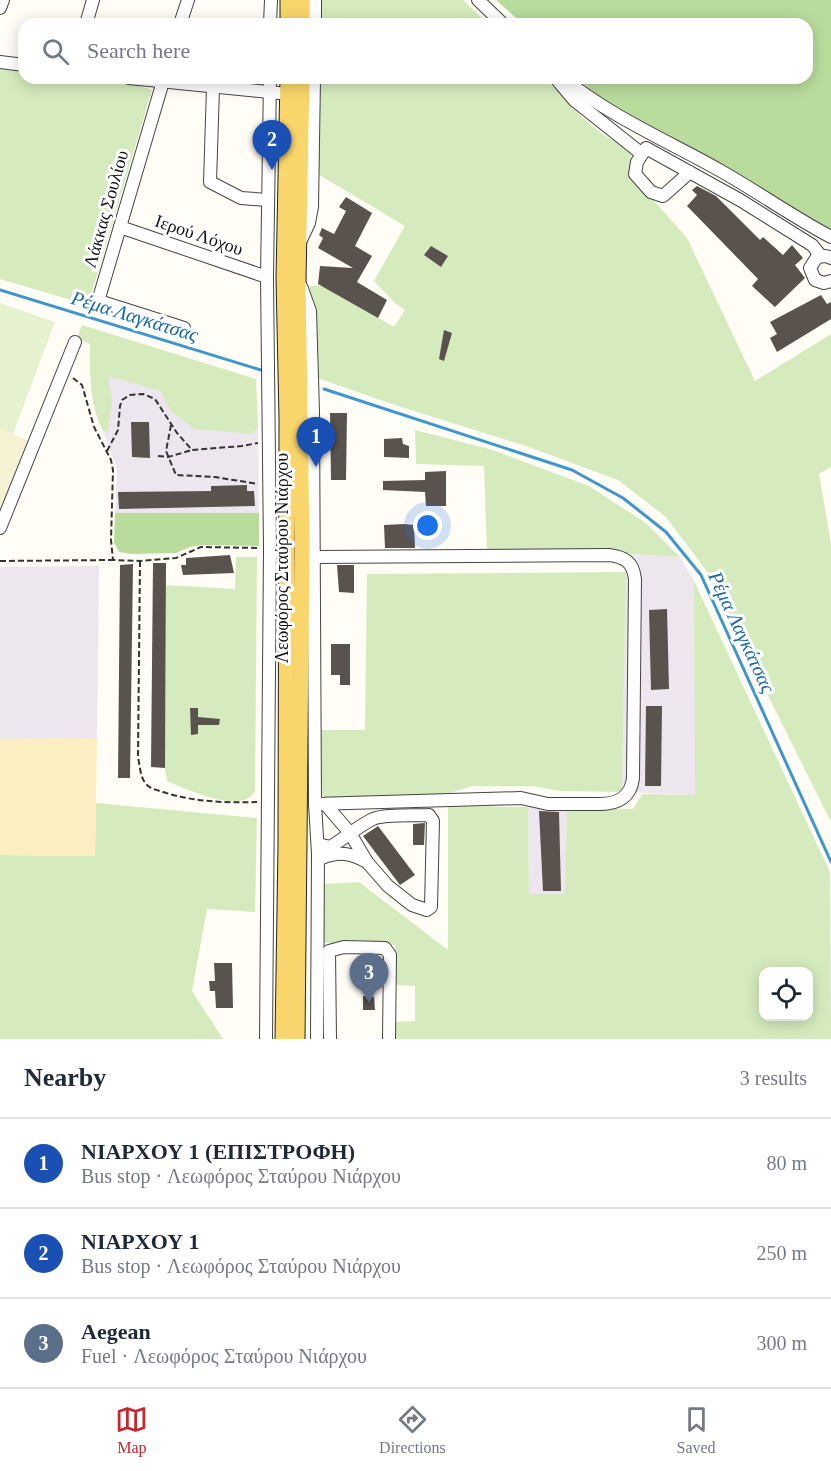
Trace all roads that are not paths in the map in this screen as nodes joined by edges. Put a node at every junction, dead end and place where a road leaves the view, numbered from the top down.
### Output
1 (3, 0) edge
2 (93, 0) edge
3 (188, 0) edge
4 (271, 0) edge
5 (288, 0) edge
6 (302, 0) edge
7 (315, 0) edge
8 (478, 0) edge
9 (0, 8) edge
10 (88, 18) edge
11 (182, 18) edge
12 (270, 18) edge
13 (288, 18) edge
14 (302, 18) edge
15 (315, 18) edge
16 (497, 18) edge
17 (0, 62) edge
18 (18, 64) edge
19 (162, 84) edge
20 (192, 84) edge
21 (270, 84) edge
22 (302, 84) edge
23 (314, 84) edge
24 (561, 84) edge
25 (570, 84) edge
26 (288, 86) edge
27 (213, 87) junction
28 (269, 92) junction
29 (642, 154) junction
30 (690, 172) junction
31 (268, 200) junction
32 (120, 227) junction
33 (831, 237) edge
34 (299, 244) junction
35 (826, 257) edge
36 (267, 276) junction
37 (298, 280) junction
38 (831, 281) edge
39 (184, 328) dead end
40 (75, 342) dead end
41 (0, 528) edge
42 (314, 557) junction
43 (320, 805) junction
44 (350, 833) junction
45 (318, 844) junction
46 (318, 860) junction
47 (367, 862) junction
48 (317, 1004) junction
49 (330, 1018) junction
50 (266, 1039) edge
51 (283, 1039) edge
52 (297, 1039) edge
53 (317, 1039) edge
54 (330, 1039) edge
55 (389, 1039) edge

1 - 9 street
2 - 10 street
3 - 11 street
4 - 12 street
5 - 13 main road
6 - 14 main road
7 - 15 street
8 - 16 street
17 - 18 street
19 - 32 street, Λάκκας Σουλίου
20 - 27 street
21 - 28 street
22 - 34 main road, Λεωφόρος Σταύρου Νιάρχου
23 - 34 street
24 - 29 street
25 - 33 street
26 - 28 street
26 - 51 main road, Λεωφόρος Σταύρου Νιάρχου
27 - 28 street
27 - 31 street
28 - 31 street
29 - 30 street
29 - 30 street
30 - 35 street
31 - 36 street
32 - 36 street, Ιερού Λόχου
32 - 39 street, Λάκκας Σουλίου
34 - 37 main road, Λεωφόρος Σταύρου Νιάρχου
35 - 38 street
36 - 50 street
37 - 42 street
37 - 52 main road, Λεωφόρος Σταύρου Νιάρχου
40 - 41 street
42 - 43 street
42 - 43 street
43 - 44 street
43 - 45 street
44 - 45 street
44 - 47 street
44 - 47 street
45 - 46 street
46 - 47 street
46 - 48 street
48 - 49 street
48 - 53 street
49 - 54 street
49 - 55 street

